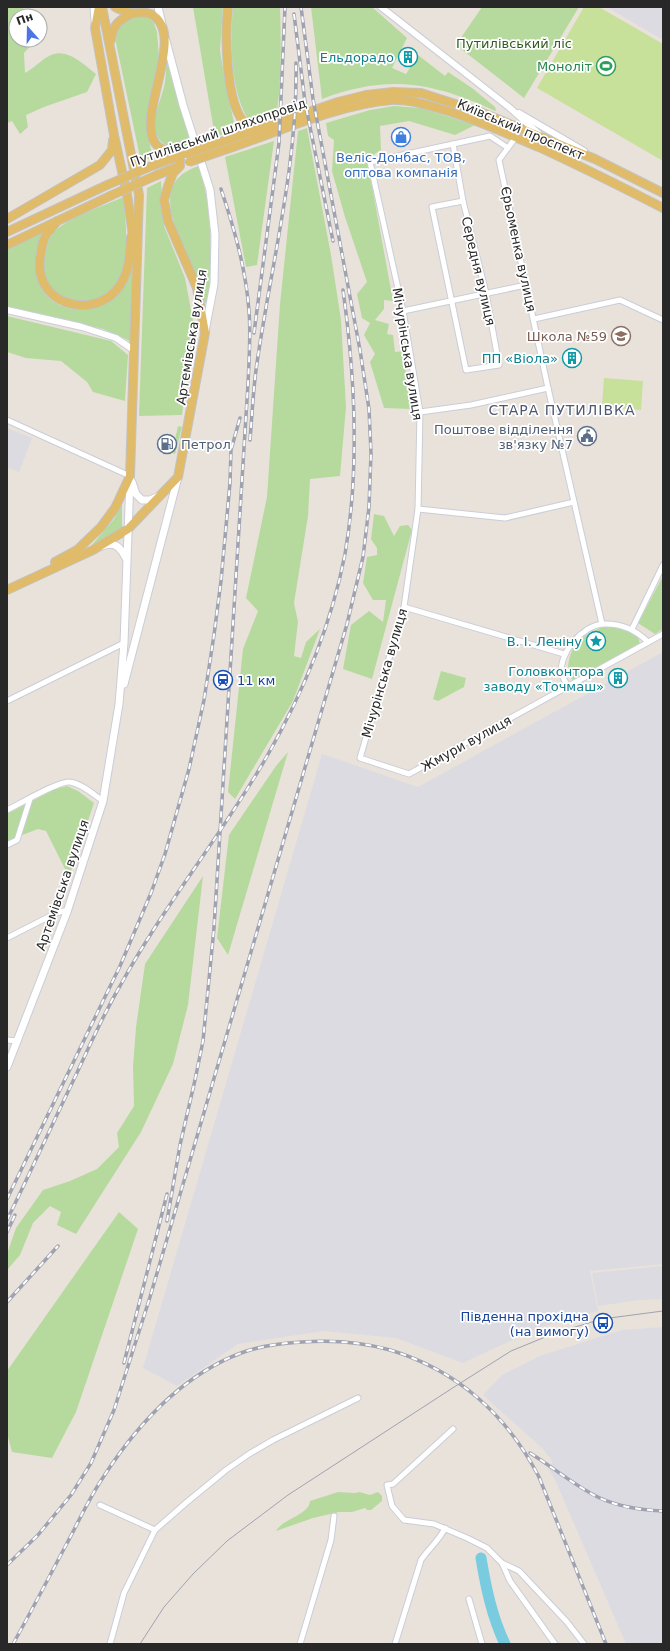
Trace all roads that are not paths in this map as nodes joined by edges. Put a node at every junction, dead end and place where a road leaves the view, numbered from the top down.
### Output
1 (94, 7) edge
2 (100, 7) edge
3 (115, 7) edge
4 (158, 7) edge
5 (228, 7) edge
6 (381, 7) edge
7 (133, 13) junction
8 (162, 24) junction
9 (95, 28) junction
10 (164, 33) junction
11 (110, 45) junction
12 (339, 106) junction
13 (510, 108) junction
14 (503, 122) junction
15 (262, 133) junction
16 (114, 136) junction
17 (516, 137) junction
18 (543, 138) junction
19 (453, 144) junction
20 (508, 148) junction
21 (185, 158) junction
22 (595, 158) junction
23 (573, 162) junction
24 (180, 166) junction
25 (589, 170) junction
26 (663, 193) edge
27 (463, 201) junction
28 (663, 208) edge
29 (7, 219) edge
30 (57, 221) junction
31 (131, 224) junction
32 (7, 232) edge
33 (7, 245) edge
34 (138, 268) junction
35 (526, 285) junction
36 (486, 293) junction
37 (451, 301) junction
38 (7, 310) edge
39 (403, 311) junction
40 (534, 319) junction
41 (663, 320) edge
42 (205, 333) junction
43 (135, 352) junction
44 (548, 388) junction
45 (420, 412) junction
46 (7, 420) edge
47 (130, 476) junction
48 (178, 477) junction
49 (160, 495) junction
50 (574, 502) junction
51 (418, 509) junction
52 (128, 529) junction
53 (93, 550) junction
54 (126, 558) junction
55 (663, 565) edge
56 (7, 590) edge
57 (404, 607) junction
58 (602, 624) junction
59 (632, 629) junction
60 (663, 634) edge
61 (648, 642) junction
62 (124, 643) junction
63 (564, 654) junction
64 (568, 686) junction
65 (7, 701) edge
66 (119, 704) junction
67 (360, 758) joint
68 (30, 799) junction
69 (102, 801) junction
70 (7, 810) edge
71 (7, 845) edge
72 (67, 912) junction
73 (7, 938) edge
74 (7, 1040) edge
75 (17, 1041) junction
76 (7, 1067) edge
77 (358, 1398) dead end
78 (453, 1429) dead end
79 (100, 1506) dead end
80 (334, 1516) dead end
81 (445, 1528) junction
82 (155, 1530) junction
83 (502, 1563) junction
84 (469, 1598) dead end
85 (110, 1644) edge
86 (300, 1644) edge
87 (395, 1644) edge
88 (482, 1644) edge
89 (555, 1644) edge
90 (584, 1644) edge

1 - 9 main road
2 - 9 main road
2 - 11 main road, Артемівська вулиця
3 - 7 main road
4 - 8 main road
5 - 15 main road
6 - 13 street
7 - 8 main road
7 - 11 main road
8 - 10 main road, Артемівська вулиця
9 - 16 main road
10 - 21 main road
10 - 42 main road, Артемівська вулиця
11 - 34 main road, Артемівська вулиця
12 - 14 main road, Київський проспект
12 - 15 main road, Путилівський шляхопровід
12 - 17 main road, Київський проспект
13 - 14 street
13 - 18 street
13 - 22 street
14 - 18 main road, Київський проспект
15 - 21 main road, Путилівський шляхопровід, bridge
16 - 29 main road
16 - 31 main road
17 - 20 street, Єрьоменка вулиця
17 - 23 main road, Київський проспект
18 - 22 main road, Київський проспект
18 - 23 street
19 - 20 street
19 - 27 street
19 - 39 street, Мічурінська вулиця
20 - 35 street, Єрьоменка вулиця
21 - 24 main road, Путилівський шляхопровід
21 - 32 main road, Путилівський шляхопровід, bridge
22 - 25 main road
22 - 26 main road, Київський проспект
23 - 25 main road, Київський проспект
24 - 30 main road, Путилівський шляхопровід, bridge
24 - 42 main road
25 - 28 main road, Київський проспект
27 - 36 street, Середня вулиця
27 - 37 street, Середня вулиця
30 - 31 main road
30 - 33 main road
31 - 34 main road
34 - 43 main road, Артемівська вулиця
35 - 36 street
35 - 40 street, Єрьоменка вулиця
36 - 37 street
36 - 37 street, Середня вулиця
37 - 39 street
38 - 43 street
39 - 45 street, Мічурінська вулиця
40 - 41 street
40 - 44 street, Єрьоменка вулиця
42 - 48 main road, Артемівська вулиця
43 - 47 main road, Артемівська вулиця
44 - 45 street
44 - 50 street, Єрьоменка вулиця
45 - 51 street, Мічурінська вулиця
46 - 47 street
47 - 49 main road
47 - 52 main road, Артемівська вулиця
47 - 56 main road
48 - 49 main road
48 - 66 main road, Артемівська вулиця
49 - 52 main road
50 - 51 street
50 - 58 street, Єрьоменка вулиця
51 - 57 street, Мічурінська вулиця
52 - 53 main road
52 - 54 main road, Артемівська вулиця
53 - 54 main road
53 - 56 main road
54 - 62 main road, Артемівська вулиця
55 - 59 street
57 - 63 street
57 - 67 street, Мічурінська вулиця
58 - 59 street
58 - 63 street
59 - 61 street
60 - 61 street, Жмури вулиця
61 - 64 street, Жмури вулиця
62 - 65 street
62 - 66 main road, Артемівська вулиця
63 - 64 street
64 - 67 street, Жмури вулиця
66 - 69 main road, Артемівська вулиця
68 - 69 street
68 - 70 street
68 - 71 street
69 - 72 main road, Артемівська вулиця
72 - 73 street
72 - 75 main road, Артемівська вулиця
74 - 75 street
75 - 76 main road, Артемівська вулиця
77 - 82 street
78 - 81 street
79 - 82 street
80 - 86 street
81 - 83 street
81 - 87 street
82 - 85 street
83 - 89 street
83 - 90 street
84 - 88 street

